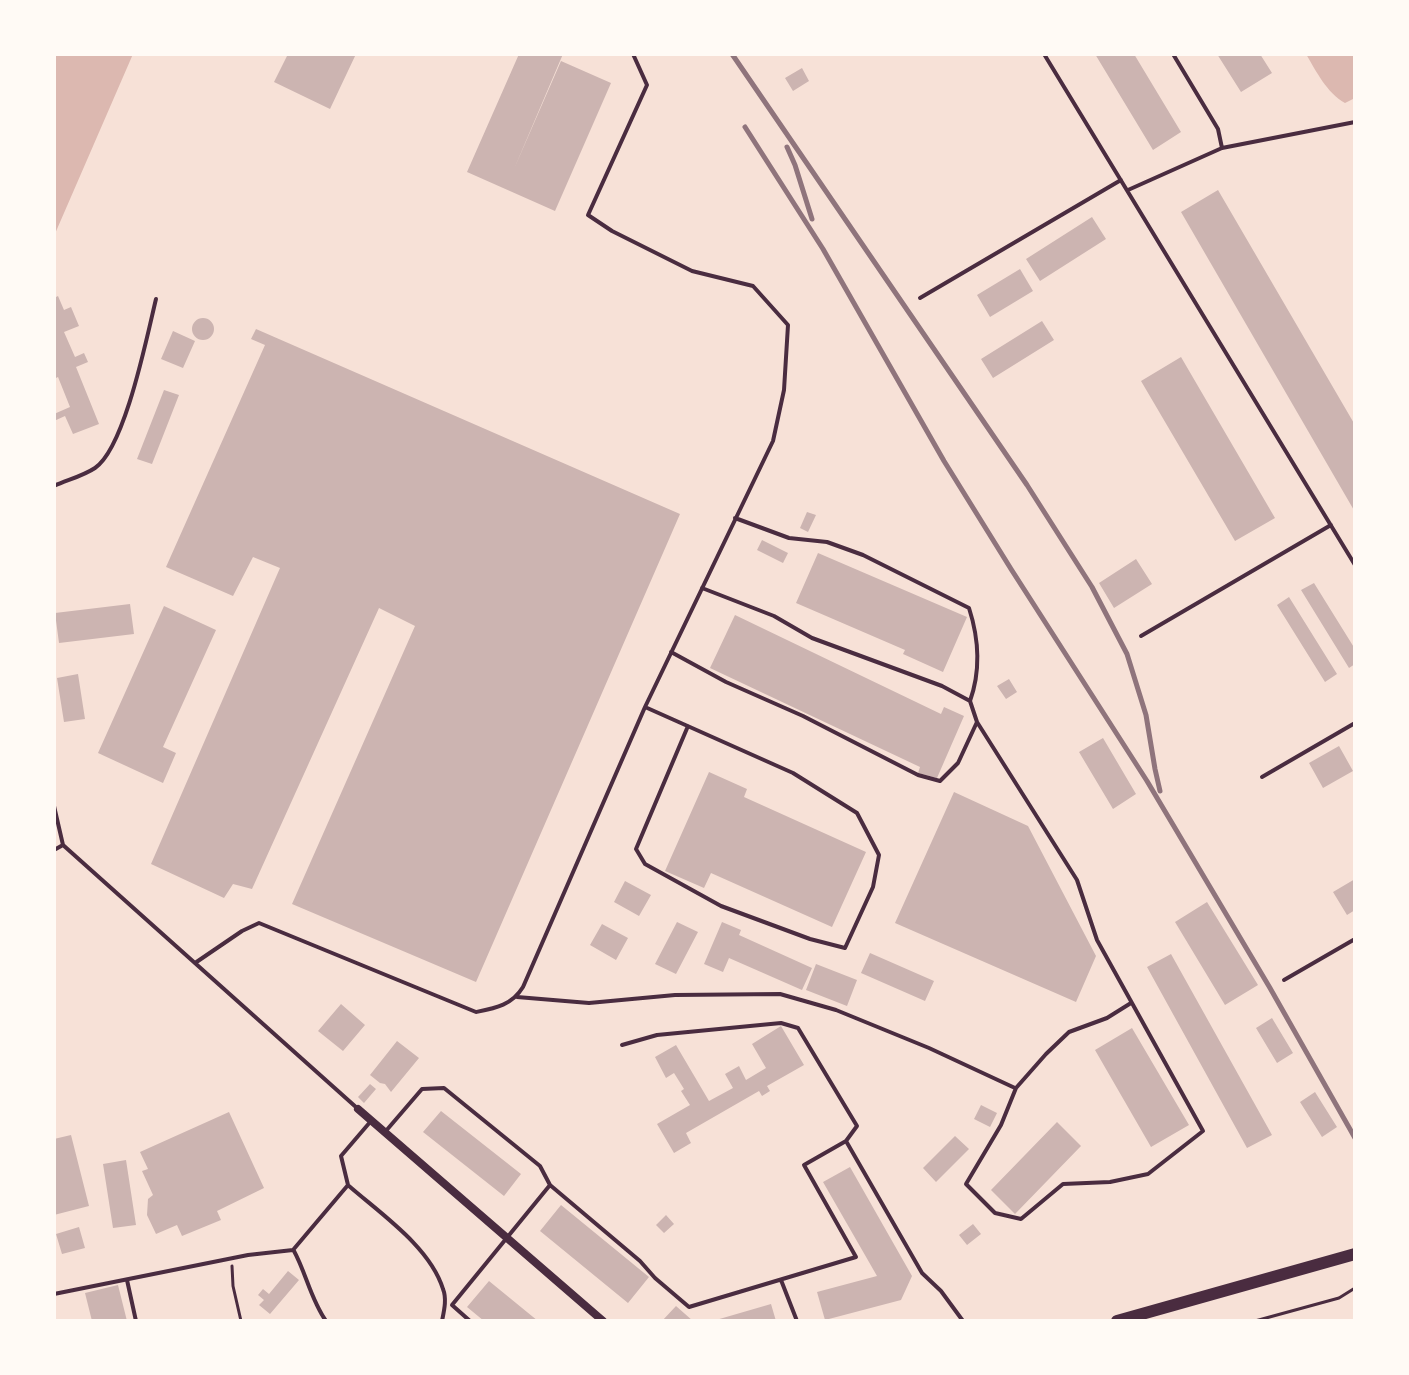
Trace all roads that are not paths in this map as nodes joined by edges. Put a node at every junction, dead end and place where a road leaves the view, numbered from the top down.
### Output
1 (633, 54) edge
2 (1044, 54) edge
3 (1173, 54) edge
4 (1355, 122) edge
5 (1222, 148) junction
6 (1121, 180) junction
7 (1127, 190) junction
8 (920, 298) dead end
9 (156, 299) dead end
10 (54, 486) edge
11 (735, 518) junction
12 (1331, 525) junction
13 (1355, 565) edge
14 (702, 588) junction
15 (1141, 636) dead end
16 (671, 652) junction
17 (970, 701) junction
18 (645, 707) junction
19 (977, 722) junction
20 (1355, 723) edge
21 (688, 726) junction
22 (1262, 777) dead end
23 (54, 806) edge
24 (63, 845) junction
25 (54, 850) edge
26 (1355, 939) edge
27 (195, 963) junction
28 (1284, 980) dead end
29 (517, 997) junction
30 (1131, 1003) junction
31 (622, 1045) dead end
32 (1016, 1088) junction
33 (358, 1109) joint
34 (372, 1121) junction
35 (385, 1132) junction
36 (846, 1141) junction
37 (348, 1185) junction
38 (550, 1185) junction
39 (507, 1238) junction
40 (293, 1250) junction
41 (1355, 1254) edge
42 (127, 1280) junction
43 (781, 1280) junction
44 (445, 1292) junction
45 (54, 1294) edge
46 (452, 1305) junction
47 (136, 1321) edge
48 (326, 1321) edge
49 (442, 1321) edge
50 (470, 1321) edge
51 (603, 1321) edge
52 (797, 1321) edge
53 (963, 1321) edge
54 (1117, 1321) edge

1 - 11 lane
2 - 6 lane
3 - 5 lane
4 - 5 lane
5 - 7 lane
6 - 7 lane
6 - 8 lane
7 - 12 lane
9 - 10 lane
11 - 14 lane
11 - 17 lane
12 - 13 lane
12 - 15 lane
14 - 16 lane
14 - 17 lane
16 - 18 lane
16 - 19 lane
17 - 19 lane
18 - 21 lane
18 - 29 lane
19 - 30 lane
20 - 22 lane
21 - 21 lane
23 - 24 lane
24 - 25 lane
24 - 27 lane
26 - 28 lane
27 - 29 lane
27 - 33 lane
29 - 32 lane
30 - 32 lane
30 - 32 lane
31 - 36 lane
33 - 34 street
34 - 35 street
34 - 37 lane
35 - 38 lane
35 - 39 street
36 - 43 lane
36 - 53 lane
37 - 40 lane
37 - 44 lane
38 - 39 lane
38 - 43 lane
39 - 46 lane
39 - 51 street
40 - 42 lane
40 - 48 lane
41 - 54 main road
42 - 45 lane
42 - 47 lane
43 - 52 lane
44 - 46 lane
44 - 49 lane
46 - 50 lane

